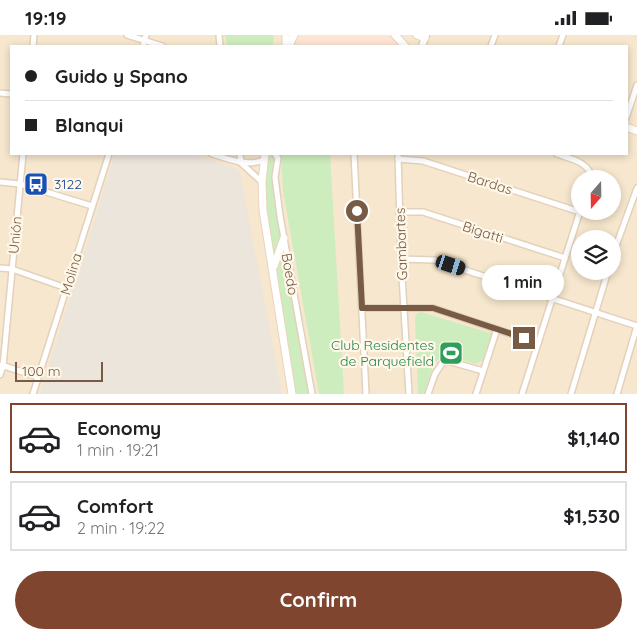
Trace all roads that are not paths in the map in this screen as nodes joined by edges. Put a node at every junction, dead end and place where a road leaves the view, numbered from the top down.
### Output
1 (127, 35) edge
2 (395, 35) edge
3 (417, 35) edge
4 (425, 36) edge
5 (144, 41) edge
6 (158, 45) edge
7 (404, 45) edge
8 (637, 85) edge
9 (628, 112) edge
10 (23, 155) edge
11 (109, 155) edge
12 (215, 155) edge
13 (240, 155) edge
14 (276, 155) edge
15 (354, 155) edge
16 (560, 155) edge
17 (398, 156) edge
18 (264, 157) edge
19 (241, 163) junction
20 (589, 170) edge
21 (0, 182) edge
22 (262, 182) junction
23 (20, 184) junction
24 (637, 188) edge
25 (92, 206) junction
26 (571, 209) edge
27 (400, 212) junction
28 (577, 220) edge
29 (621, 232) edge
30 (284, 238) junction
31 (565, 258) junction
32 (401, 259) junction
33 (0, 268) edge
34 (12, 269) junction
35 (273, 271) junction
36 (605, 280) edge
37 (66, 288) junction
38 (552, 299) junction
39 (403, 306) junction
40 (362, 308) junction
41 (594, 312) junction
42 (637, 326) edge
43 (497, 329) junction
44 (538, 343) junction
45 (2, 365) edge
46 (483, 371) junction
47 (0, 375) edge
48 (38, 377) junction
49 (33, 394) edge
50 (292, 394) edge
51 (312, 394) edge
52 (366, 394) edge
53 (409, 394) edge
54 (428, 394) edge
55 (476, 394) edge
56 (522, 394) edge
57 (571, 394) edge
58 (617, 394) edge

1 - 5 street
2 - 7 main road
3 - 4 main road
5 - 6 street
8 - 9 street
10 - 23 street, Unión
11 - 25 street, Molina
12 - 19 street
13 - 19 street
14 - 30 street, Boedo
15 - 40 street
16 - 20 street
17 - 26 street, Bardas
17 - 27 street, Gambartes
18 - 19 street
18 - 22 main road
19 - 22 street
21 - 23 street
22 - 35 main road
23 - 25 street
23 - 34 street, Unión
24 - 29 street
25 - 37 street, Molina
27 - 31 street, Bigatti
27 - 32 street, Gambartes
28 - 31 street
30 - 35 main road
30 - 51 street, Boedo
31 - 38 street
32 - 38 street
32 - 39 street, Gambartes
33 - 34 street
34 - 37 street
34 - 45 street, Unión
35 - 50 main road
36 - 41 street
37 - 48 street, Molina
38 - 41 street
38 - 44 street
39 - 40 street
39 - 43 street
39 - 53 street, Gambartes
40 - 52 street
41 - 42 street
41 - 57 street
42 - 58 street
43 - 44 street
43 - 46 street
44 - 56 street
45 - 47 street, Unión
45 - 48 street
46 - 54 street
46 - 55 street
48 - 49 street, Molina

